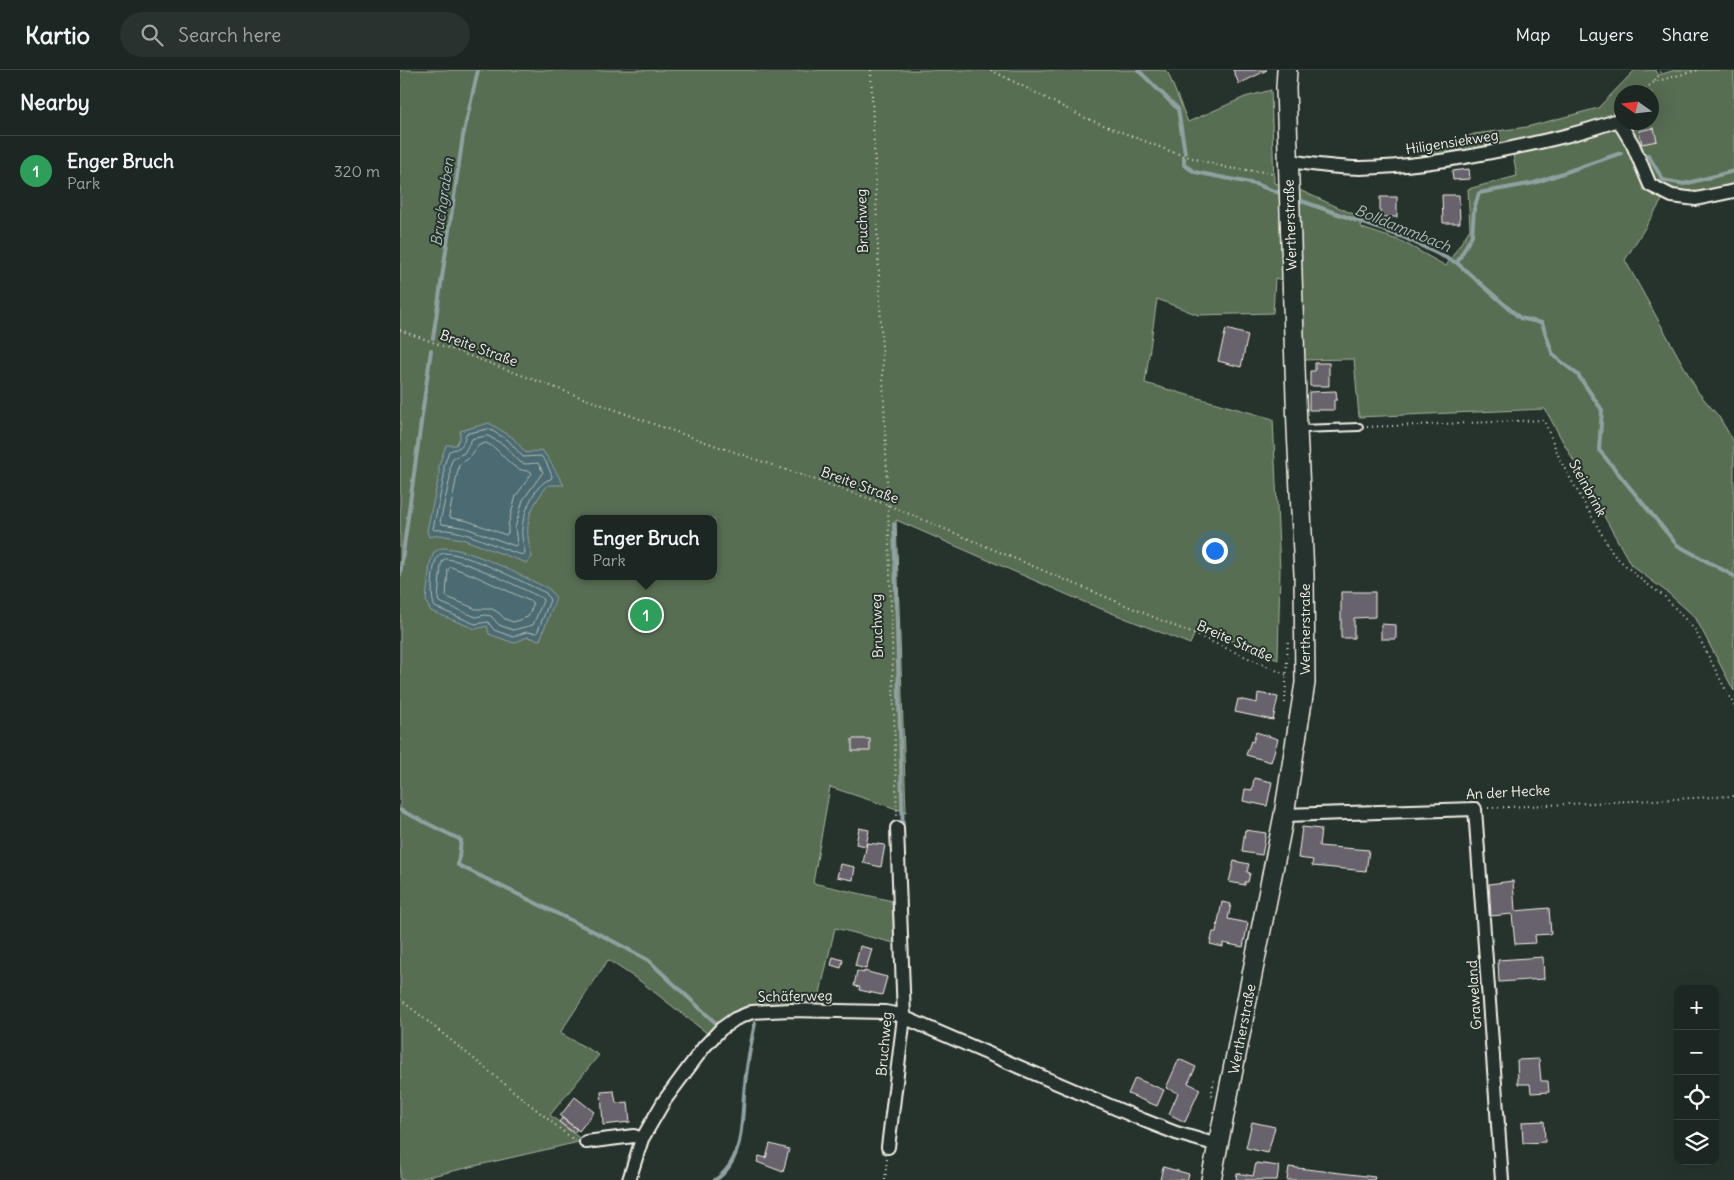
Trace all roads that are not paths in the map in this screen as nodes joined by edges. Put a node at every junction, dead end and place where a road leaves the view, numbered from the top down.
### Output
1 (1286, 70) edge
2 (1284, 170) junction
3 (1734, 191) edge
4 (1358, 427) road end
5 (1297, 429) junction
6 (1476, 809) joint
7 (1284, 816) junction
8 (897, 828) road end
9 (904, 1017) junction
10 (642, 1139) junction
11 (586, 1142) road end
12 (1218, 1146) junction
13 (888, 1147) road end
14 (629, 1180) edge
15 (1211, 1180) edge
16 (1502, 1180) edge

1 - 2 main road, Wertherstraße
2 - 3 street, Hiligensiekweg
2 - 5 main road, Wertherstraße
4 - 5 lane
5 - 7 main road, Wertherstraße
6 - 7 street, An der Hecke
6 - 16 street, Graweland
7 - 12 main road, Wertherstraße
8 - 9 street, Bruchweg
9 - 10 street, Schäferweg
9 - 12 street, Schäferweg
9 - 13 street, Bruchweg
10 - 11 street
10 - 14 street, Schäferweg
12 - 15 main road, Wertherstraße

